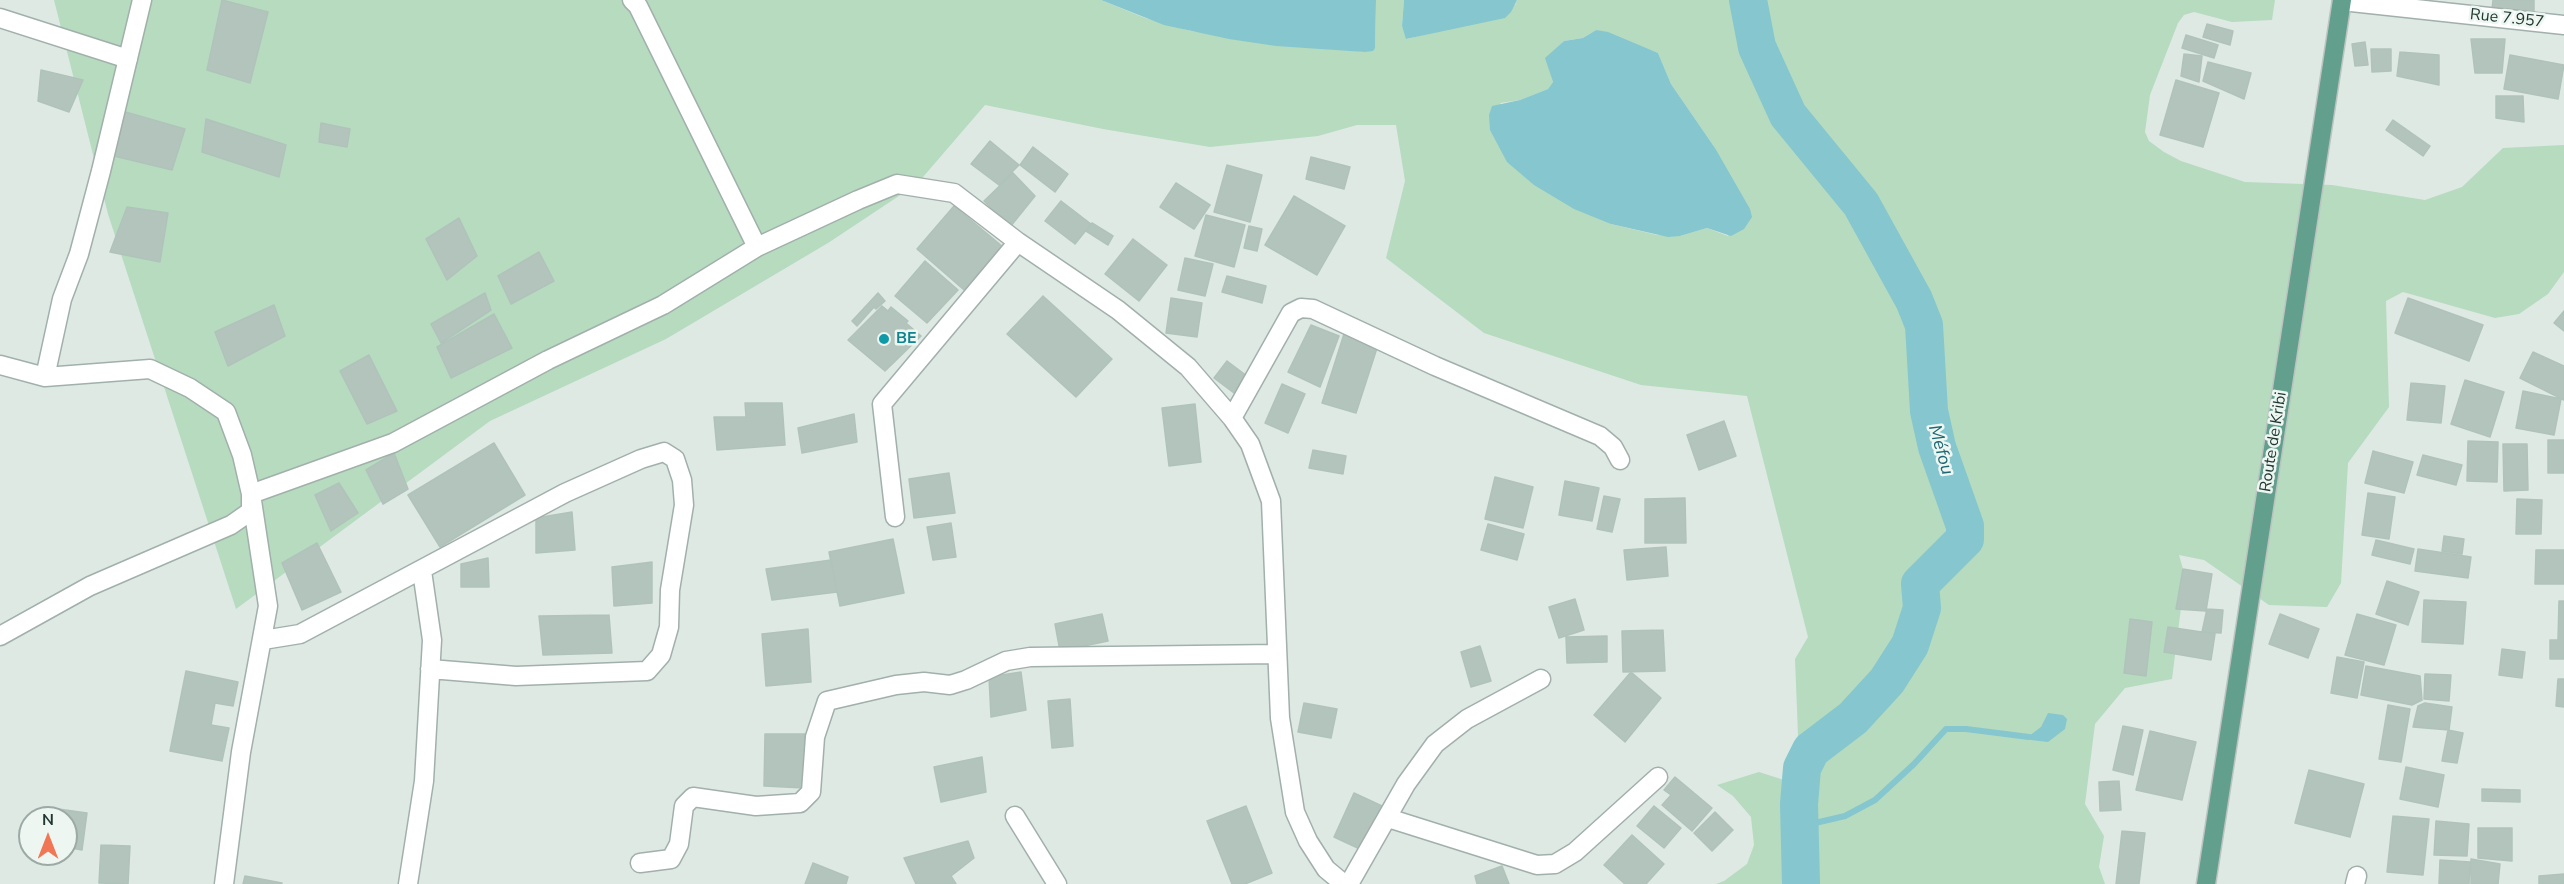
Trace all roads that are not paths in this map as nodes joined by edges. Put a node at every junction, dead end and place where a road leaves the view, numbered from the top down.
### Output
1 (142, 0) edge
2 (632, 0) edge
3 (2342, 0) edge
4 (0, 18) edge
5 (2564, 25) edge
6 (128, 59) junction
7 (1018, 242) junction
8 (757, 247) junction
9 (0, 365) edge
10 (45, 377) junction
11 (1232, 418) junction
12 (1620, 460) dead end
13 (251, 494) junction
14 (895, 517) dead end
15 (422, 571) junction
16 (0, 636) edge
17 (262, 640) junction
18 (1277, 654) junction
19 (430, 669) junction
20 (1541, 679) dead end
21 (1658, 777) dead end
22 (1015, 816) dead end
23 (1388, 818) junction
24 (640, 863) dead end
25 (224, 884) edge
26 (408, 884) edge
27 (1057, 884) edge
28 (1344, 884) edge
29 (1349, 884) edge
30 (2206, 884) edge

1 - 6 street
2 - 8 street
3 - 5 street, Rue 7.957
3 - 30 main road, Route de Kribi
4 - 6 street
6 - 10 street
7 - 8 street
7 - 11 street
7 - 14 street
8 - 13 street
9 - 10 street
10 - 13 street
11 - 12 street
11 - 18 street
13 - 16 street
13 - 17 street
15 - 17 street
15 - 19 street
15 - 19 street
17 - 25 street
18 - 24 street
18 - 28 street
19 - 26 street
20 - 23 street
21 - 23 street
22 - 27 street
23 - 29 street

